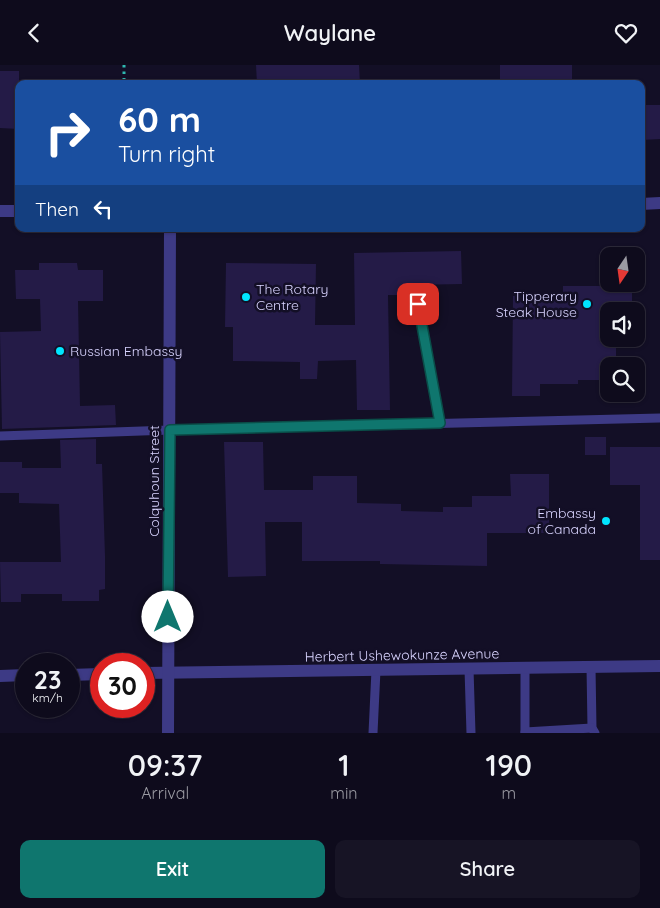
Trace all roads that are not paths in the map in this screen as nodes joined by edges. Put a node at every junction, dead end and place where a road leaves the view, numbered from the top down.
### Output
1 (660, 203) edge
2 (645, 204) edge
3 (0, 211) edge
4 (15, 211) edge
5 (170, 232) edge
6 (418, 304) dead end
7 (660, 418) edge
8 (440, 423) junction
9 (170, 430) junction
10 (0, 436) edge
11 (660, 666) edge
12 (590, 667) junction
13 (525, 668) junction
14 (469, 669) junction
15 (376, 670) junction
16 (155, 673) edge
17 (168, 673) junction
18 (15, 675) edge
19 (0, 676) edge
20 (593, 731) edge
21 (525, 732) edge
22 (168, 733) edge
23 (373, 733) edge
24 (471, 733) edge

1 - 2 street
3 - 4 street
5 - 9 street, Colquhoun Street
6 - 8 lane
7 - 8 lane
8 - 9 lane
9 - 10 lane
9 - 17 street, Colquhoun Street
11 - 12 street, Herbert Ushewokunze Avenue
12 - 13 street, Herbert Ushewokunze Avenue
12 - 20 lane
13 - 14 street, Herbert Ushewokunze Avenue
13 - 21 lane
14 - 15 street, Herbert Ushewokunze Avenue
14 - 24 lane
15 - 17 street, Herbert Ushewokunze Avenue
15 - 23 lane
16 - 17 street, Herbert Ushewokunze Avenue
17 - 22 street, Colquhoun Street
18 - 19 street
20 - 21 lane

